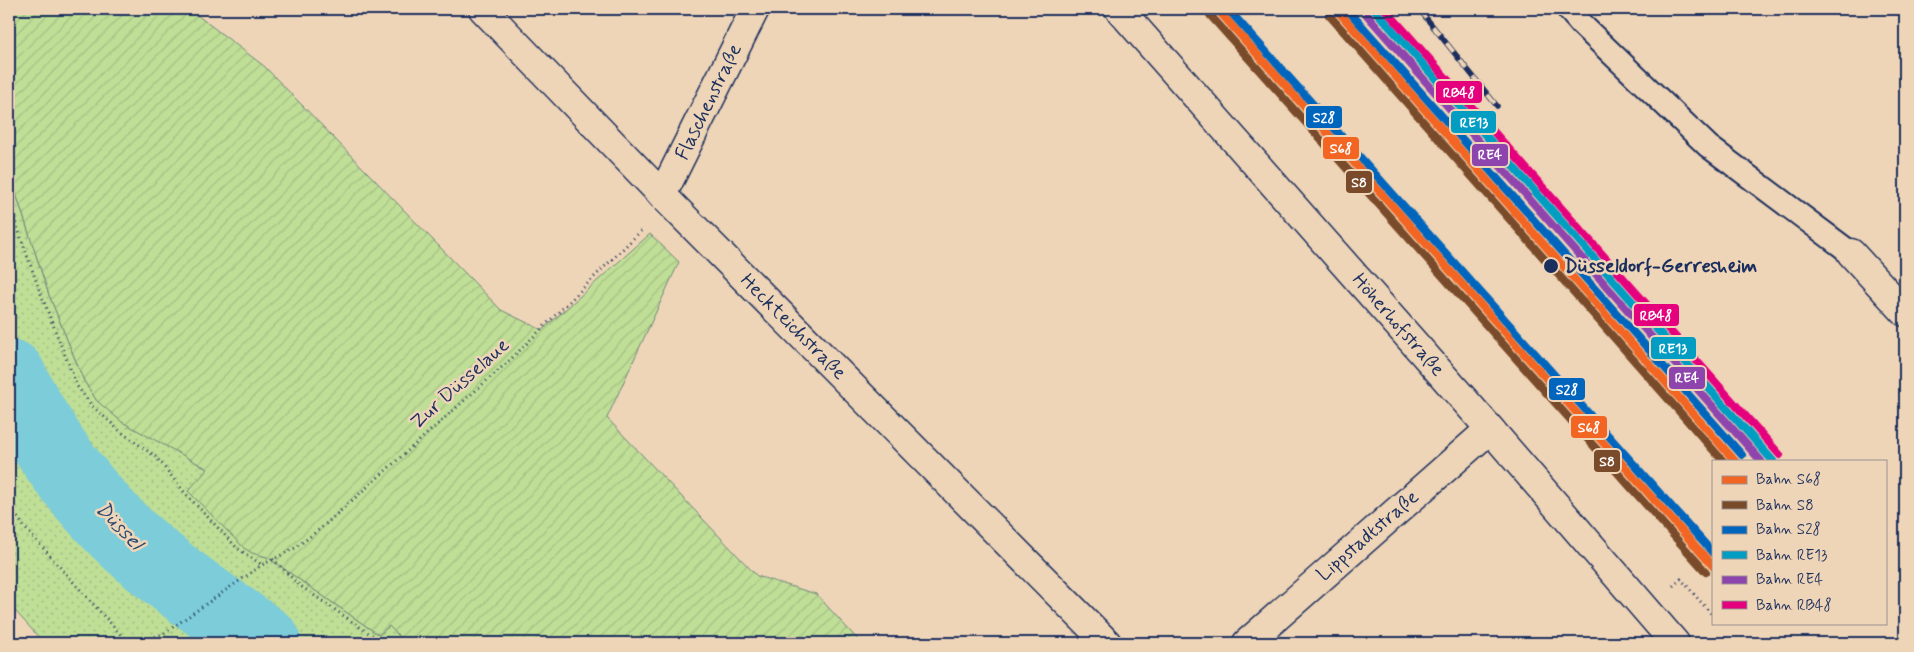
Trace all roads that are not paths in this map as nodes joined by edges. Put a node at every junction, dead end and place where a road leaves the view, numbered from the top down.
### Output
1 (483, 9) edge
2 (755, 9) edge
3 (1120, 9) edge
4 (1568, 9) edge
5 (666, 199) junction
6 (1851, 253) joint
7 (1905, 312) edge
8 (1490, 429) junction
9 (1107, 643) edge
10 (1247, 643) edge
11 (1675, 643) edge

1 - 5 street, Heckteichstraße
2 - 5 street, Flaschenstraße
3 - 8 street, Höherhofstraße
4 - 6 lane
5 - 9 street, Heckteichstraße
6 - 7 street
8 - 10 street, Lippstadtstraße
8 - 11 street, Höherhofstraße

